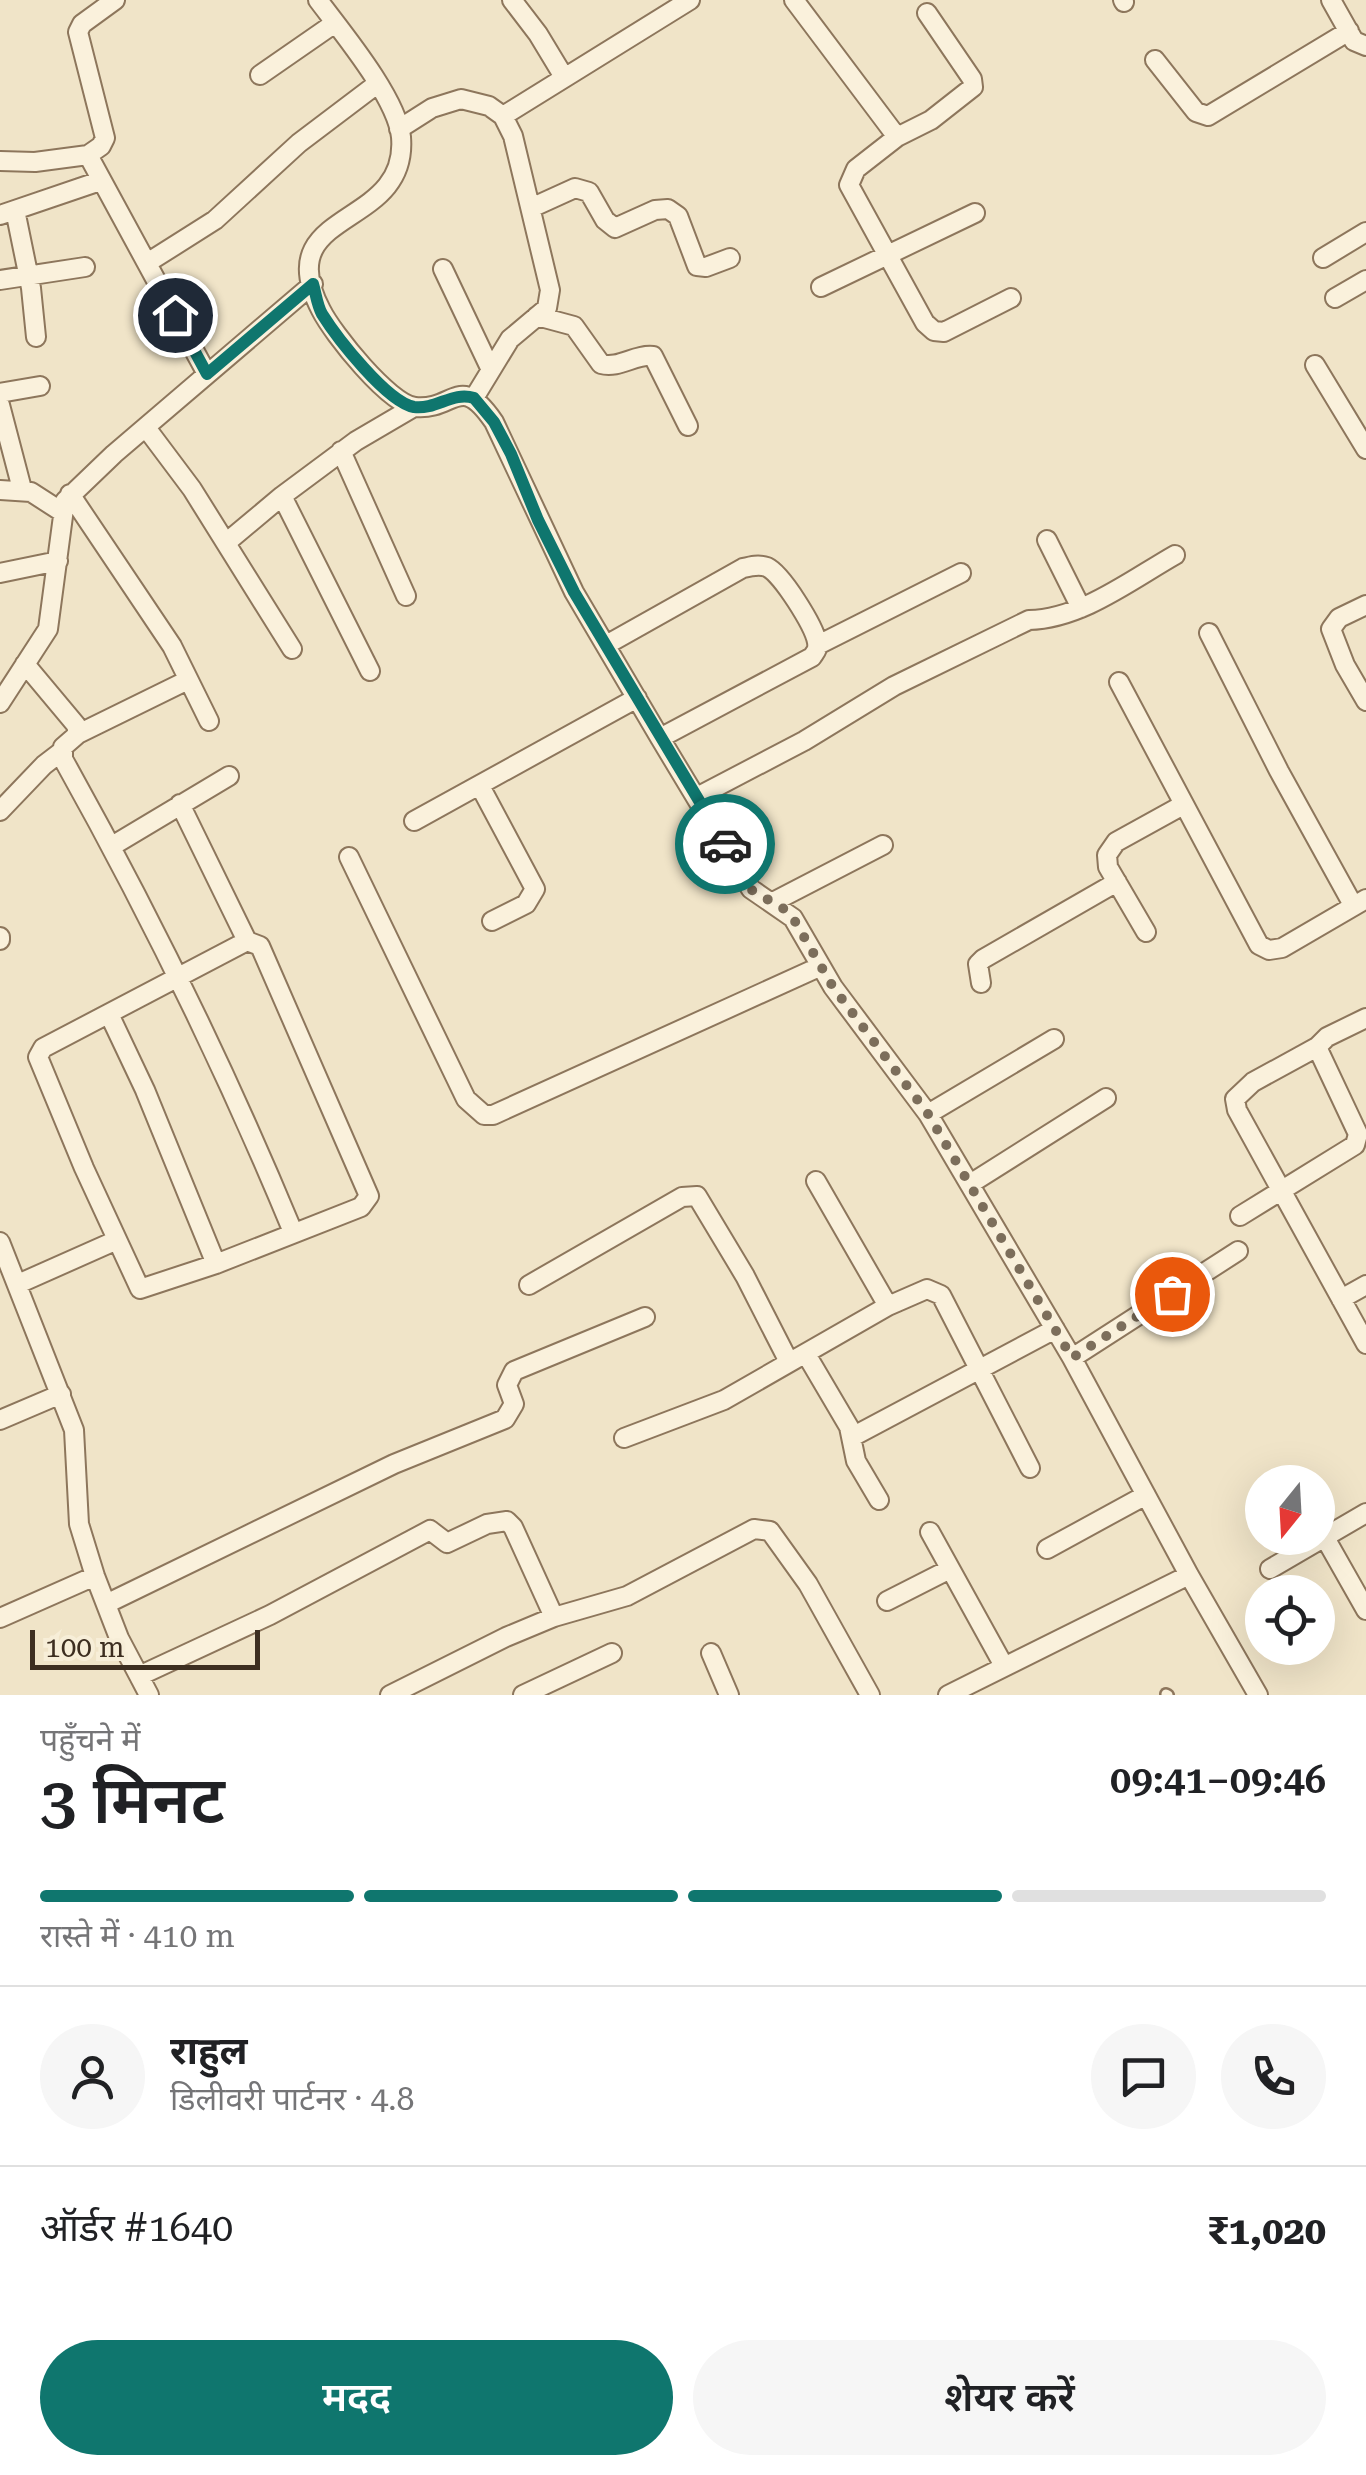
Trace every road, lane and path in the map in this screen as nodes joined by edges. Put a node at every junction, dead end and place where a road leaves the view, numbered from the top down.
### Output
1 (114, 0) edge
2 (318, 0) edge
3 (512, 0) edge
4 (690, 0) edge
5 (794, 0) edge
6 (1331, 0) edge
7 (927, 14) dead end
8 (335, 23) junction
9 (1348, 31) junction
10 (1366, 46) edge
11 (1154, 60) dead end
12 (260, 75) dead end
13 (564, 77) junction
14 (377, 84) junction
15 (503, 116) junction
16 (399, 128) junction
17 (897, 137) junction
18 (88, 155) junction
19 (0, 161) edge
20 (100, 181) junction
21 (531, 208) junction
22 (8, 212) edge
23 (975, 213) dead end
24 (1366, 232) edge
25 (886, 253) junction
26 (730, 258) dead end
27 (1324, 258) dead end
28 (147, 263) junction
29 (85, 267) dead end
30 (444, 269) dead end
31 (28, 274) junction
32 (0, 280) edge
33 (1366, 280) edge
34 (313, 284) junction
35 (820, 287) dead end
36 (1011, 298) dead end
37 (1335, 298) dead end
38 (537, 316) junction
39 (36, 337) dead end
40 (1315, 365) dead end
41 (491, 370) junction
42 (207, 374) junction
43 (40, 386) dead end
44 (0, 393) edge
45 (474, 398) junction
46 (0, 405) edge
47 (414, 407) junction
48 (688, 426) dead end
49 (147, 428) junction
50 (1366, 449) edge
51 (341, 452) junction
52 (22, 489) junction
53 (0, 490) edge
54 (282, 496) junction
55 (66, 503) junction
56 (1047, 540) dead end
57 (226, 542) junction
58 (1175, 556) dead end
59 (58, 561) junction
60 (961, 572) dead end
61 (0, 573) edge
62 (406, 596) dead end
63 (1366, 605) edge
64 (1081, 608) junction
65 (1209, 633) dead end
66 (818, 644) junction
67 (606, 645) junction
68 (292, 649) dead end
69 (26, 664) junction
70 (370, 671) dead end
71 (188, 680) junction
72 (1119, 682) dead end
73 (637, 698) junction
74 (1366, 700) edge
75 (0, 702) edge
76 (209, 722) dead end
77 (78, 734) junction
78 (660, 738) junction
79 (61, 752) junction
80 (228, 776) dead end
81 (480, 786) junction
82 (697, 797) junction
83 (180, 804) junction
84 (1184, 805) junction
85 (0, 812) edge
86 (414, 821) dead end
87 (883, 845) dead end
88 (112, 846) junction
89 (349, 858) dead end
90 (1116, 882) junction
91 (773, 902) junction
92 (1360, 902) edge
93 (492, 921) dead end
94 (1146, 932) dead end
95 (248, 941) junction
96 (820, 967) junction
97 (178, 979) junction
98 (980, 982) dead end
99 (109, 1014) junction
100 (1366, 1018) edge
101 (1054, 1040) dead end
102 (1317, 1048) junction
103 (1106, 1098) dead end
104 (928, 1114) junction
105 (816, 1182) dead end
106 (970, 1184) junction
107 (1282, 1191) junction
108 (1240, 1216) dead end
109 (293, 1232) junction
110 (117, 1240) junction
111 (0, 1242) edge
112 (1238, 1251) dead end
113 (216, 1264) junction
114 (18, 1284) junction
115 (529, 1285) dead end
116 (1366, 1285) edge
117 (1342, 1299) junction
118 (888, 1306) junction
119 (645, 1317) dead end
120 (1055, 1330) junction
121 (1366, 1344) edge
122 (797, 1358) junction
123 (1072, 1358) junction
124 (978, 1373) junction
125 (61, 1394) junction
126 (0, 1420) edge
127 (852, 1437) junction
128 (624, 1438) dead end
129 (1030, 1468) dead end
130 (1146, 1495) junction
131 (879, 1500) dead end
132 (1366, 1513) edge
133 (1335, 1530) edge
134 (930, 1532) dead end
135 (1047, 1549) dead end
136 (1293, 1555) edge
137 (1335, 1555) edge
138 (950, 1569) junction
139 (1270, 1569) dead end
140 (1189, 1575) junction
141 (96, 1576) junction
142 (887, 1601) dead end
143 (106, 1604) junction
144 (1366, 1610) edge
145 (554, 1617) junction
146 (0, 1618) edge
147 (612, 1653) dead end
148 (711, 1653) dead end
149 (1004, 1666) junction
150 (139, 1676) junction
151 (149, 1695) edge
152 (390, 1695) edge
153 (523, 1695) edge
154 (729, 1695) edge
155 (870, 1695) edge
156 (948, 1695) edge
157 (1258, 1695) edge

1 - 18 street
2 - 8 street
3 - 13 street
4 - 13 street
5 - 17 street
6 - 9 street
7 - 17 street
8 - 12 street
8 - 14 street
9 - 10 street
9 - 11 street
13 - 15 street
14 - 16 street
14 - 28 street
15 - 16 street
15 - 21 street
16 - 34 street
17 - 25 street
18 - 19 street
18 - 20 street
20 - 22 street
20 - 28 street
21 - 26 street
21 - 38 street
22 - 31 street
23 - 25 street
24 - 27 street
25 - 35 street
25 - 36 street
28 - 42 street
29 - 31 street
30 - 41 street
31 - 32 street
31 - 39 street
33 - 37 street
34 - 42 street
34 - 47 street
38 - 41 street
38 - 48 street
40 - 50 street
41 - 45 street
42 - 49 street
43 - 44 street
45 - 47 street
45 - 67 street
46 - 52 street
47 - 51 street
49 - 55 street
49 - 57 street
51 - 54 street
51 - 62 street
52 - 53 street
52 - 55 street
54 - 57 street
54 - 70 street
55 - 59 street
55 - 71 street
56 - 64 street
57 - 68 street
58 - 64 street
59 - 61 street
59 - 69 street
60 - 66 street
63 - 74 street
64 - 82 street
65 - 92 street
66 - 67 street
66 - 78 street
67 - 73 street
69 - 75 street
69 - 77 street
71 - 76 street
71 - 77 street
72 - 84 street
73 - 78 street
73 - 81 street
77 - 79 street
78 - 82 street
79 - 85 street
79 - 88 street
80 - 83 street
81 - 86 street
81 - 93 street
82 - 91 street
83 - 88 street
83 - 95 street
84 - 90 street
84 - 92 street
87 - 91 street
88 - 97 street
89 - 96 street
90 - 94 street
90 - 98 street
91 - 96 street
95 - 97 street
95 - 109 street
96 - 104 street
97 - 99 street
97 - 109 street
99 - 110 street
99 - 113 street
100 - 102 street
101 - 104 street
102 - 107 street
102 - 107 street
103 - 106 street
104 - 106 street
105 - 118 street
106 - 120 street
107 - 108 street
107 - 117 street
109 - 113 street
110 - 113 street
110 - 114 street
111 - 114 street
112 - 123 street
114 - 125 street
115 - 122 street
116 - 117 street
117 - 121 street
118 - 122 street
118 - 124 street
119 - 143 street
120 - 123 street
120 - 124 street
122 - 127 street
122 - 128 street
123 - 130 street
124 - 127 street
124 - 129 street
125 - 126 street
125 - 141 street
127 - 131 street
130 - 135 street
130 - 140 street
132 - 133 street
134 - 138 street
136 - 139 street
137 - 144 street
138 - 142 street
138 - 149 street
140 - 149 street
140 - 157 street
141 - 143 street
141 - 146 street
143 - 150 street
145 - 150 street
145 - 152 street
145 - 155 street
147 - 153 street
148 - 154 street
149 - 156 street
150 - 151 street

